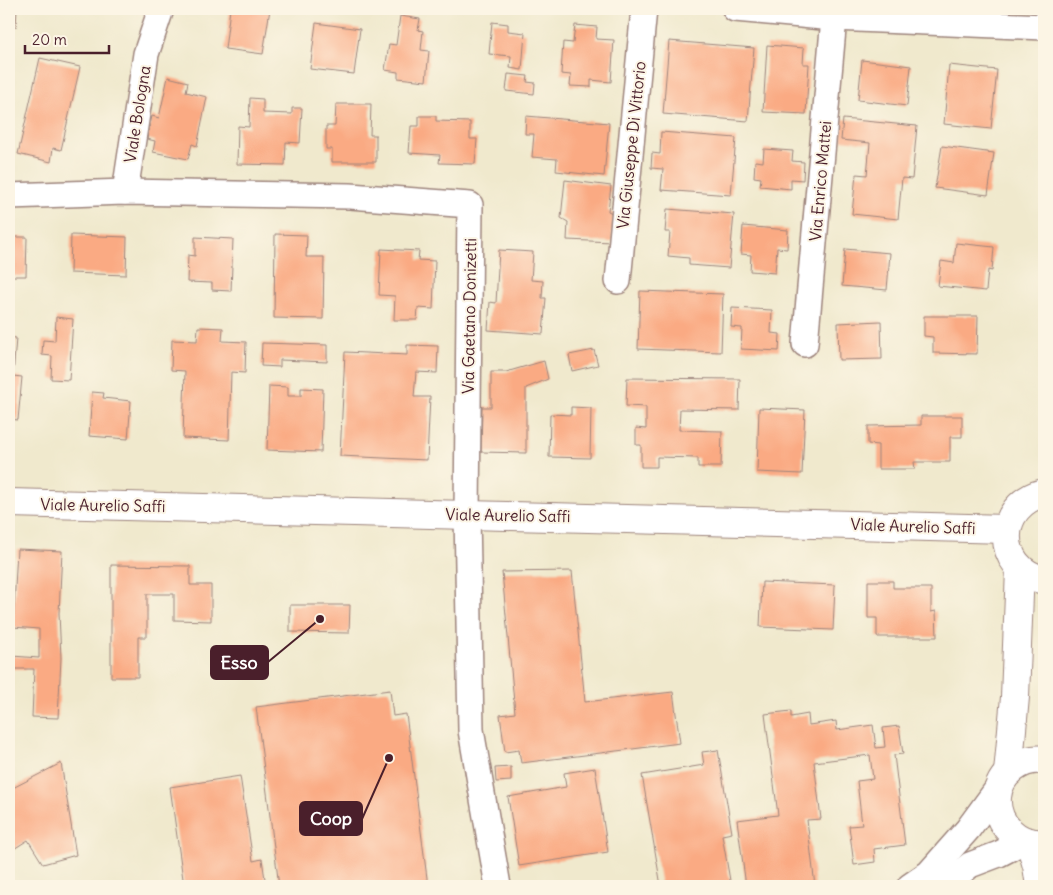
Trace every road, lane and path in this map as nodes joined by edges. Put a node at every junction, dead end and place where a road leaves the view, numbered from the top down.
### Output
1 (161, 9) edge
2 (644, 9) edge
3 (735, 9) edge
4 (834, 18) junction
5 (1044, 27) edge
6 (125, 192) junction
7 (9, 196) edge
8 (618, 281) dead end
9 (805, 344) dead end
10 (1044, 493) edge
11 (9, 503) edge
12 (468, 514) junction
13 (1007, 529) junction
14 (1032, 574) edge
15 (1044, 760) edge
16 (1004, 779) junction
17 (1033, 842) edge
18 (498, 886) edge
19 (910, 886) edge
20 (944, 886) edge
21 (1040, 886) edge

1 - 6 street, Viale Bologna
2 - 8 street, Via Giuseppe Di Vittorio
3 - 4 street
4 - 5 street
4 - 9 street, Via Enrico Mattei
6 - 7 street, Via Gaetano Donizetti
6 - 12 street, Via Gaetano Donizetti
10 - 13 street
11 - 12 street, Viale Aurelio Saffi
12 - 13 street, Viale Aurelio Saffi
12 - 18 street, Via Gaetano Donizetti
13 - 14 street
14 - 16 street
15 - 16 street
16 - 17 street
16 - 19 street
17 - 20 street
17 - 21 street

